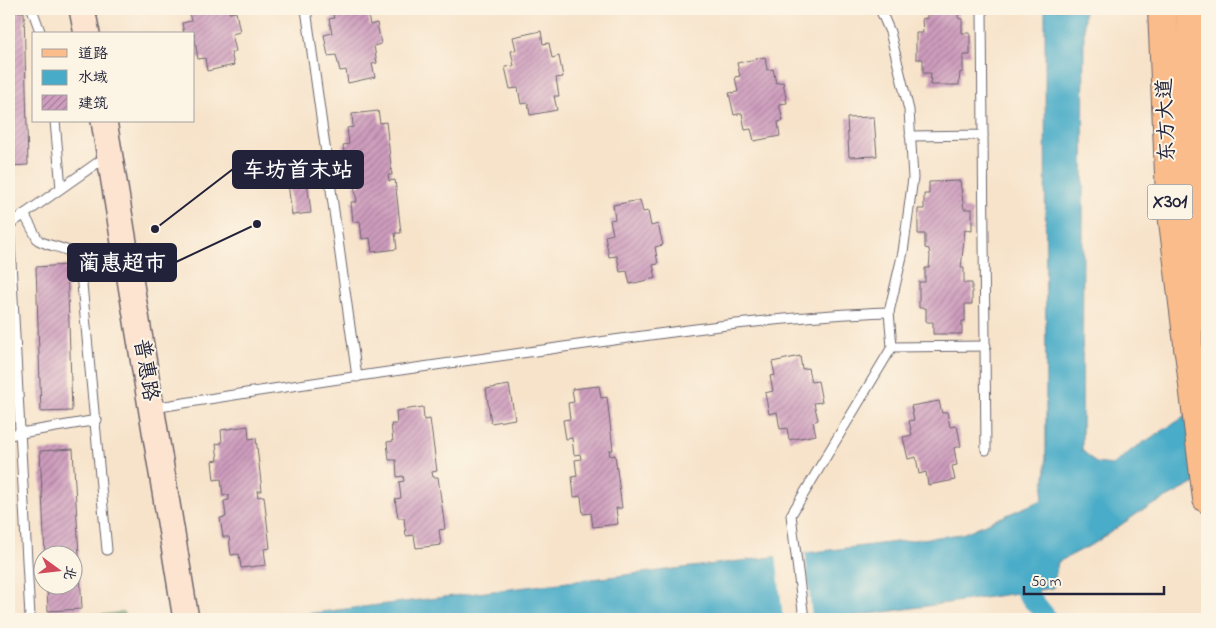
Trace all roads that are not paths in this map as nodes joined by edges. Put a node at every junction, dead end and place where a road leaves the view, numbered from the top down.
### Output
1 (32, 9) edge
2 (82, 9) edge
3 (306, 9) edge
4 (880, 9) edge
5 (982, 9) edge
6 (1162, 9) edge
7 (1190, 9) edge
8 (40, 32) edge
9 (87, 32) edge
10 (55, 122) edge
11 (104, 122) edge
12 (983, 135) junction
13 (910, 136) junction
14 (109, 154) junction
15 (60, 188) junction
16 (24, 214) junction
17 (9, 224) edge
18 (890, 312) junction
19 (986, 346) junction
20 (892, 347) junction
21 (1188, 348) junction
22 (357, 377) junction
23 (151, 408) junction
24 (97, 420) junction
25 (20, 434) junction
26 (9, 436) edge
27 (986, 450) dead end
28 (1206, 492) edge
29 (107, 550) dead end
30 (185, 616) edge
31 (30, 617) dead end
32 (804, 619) edge

1 - 8 lane
2 - 9 main road
3 - 22 lane
4 - 13 lane
5 - 12 lane
6 - 21 main road, 东方大道 / X301
7 - 21 main road
10 - 15 lane
11 - 14 main road, 普惠路
12 - 13 lane
12 - 19 lane
13 - 18 lane
14 - 15 lane
14 - 23 main road, 普惠路
15 - 16 lane
16 - 17 lane
16 - 24 lane
17 - 25 lane
18 - 20 lane
18 - 22 lane
19 - 20 lane
19 - 27 lane
20 - 32 lane
21 - 28 main road, 东方大道 / X301
22 - 23 lane
23 - 30 main road, 普惠路
24 - 25 lane
24 - 29 lane
25 - 26 lane
25 - 31 lane

